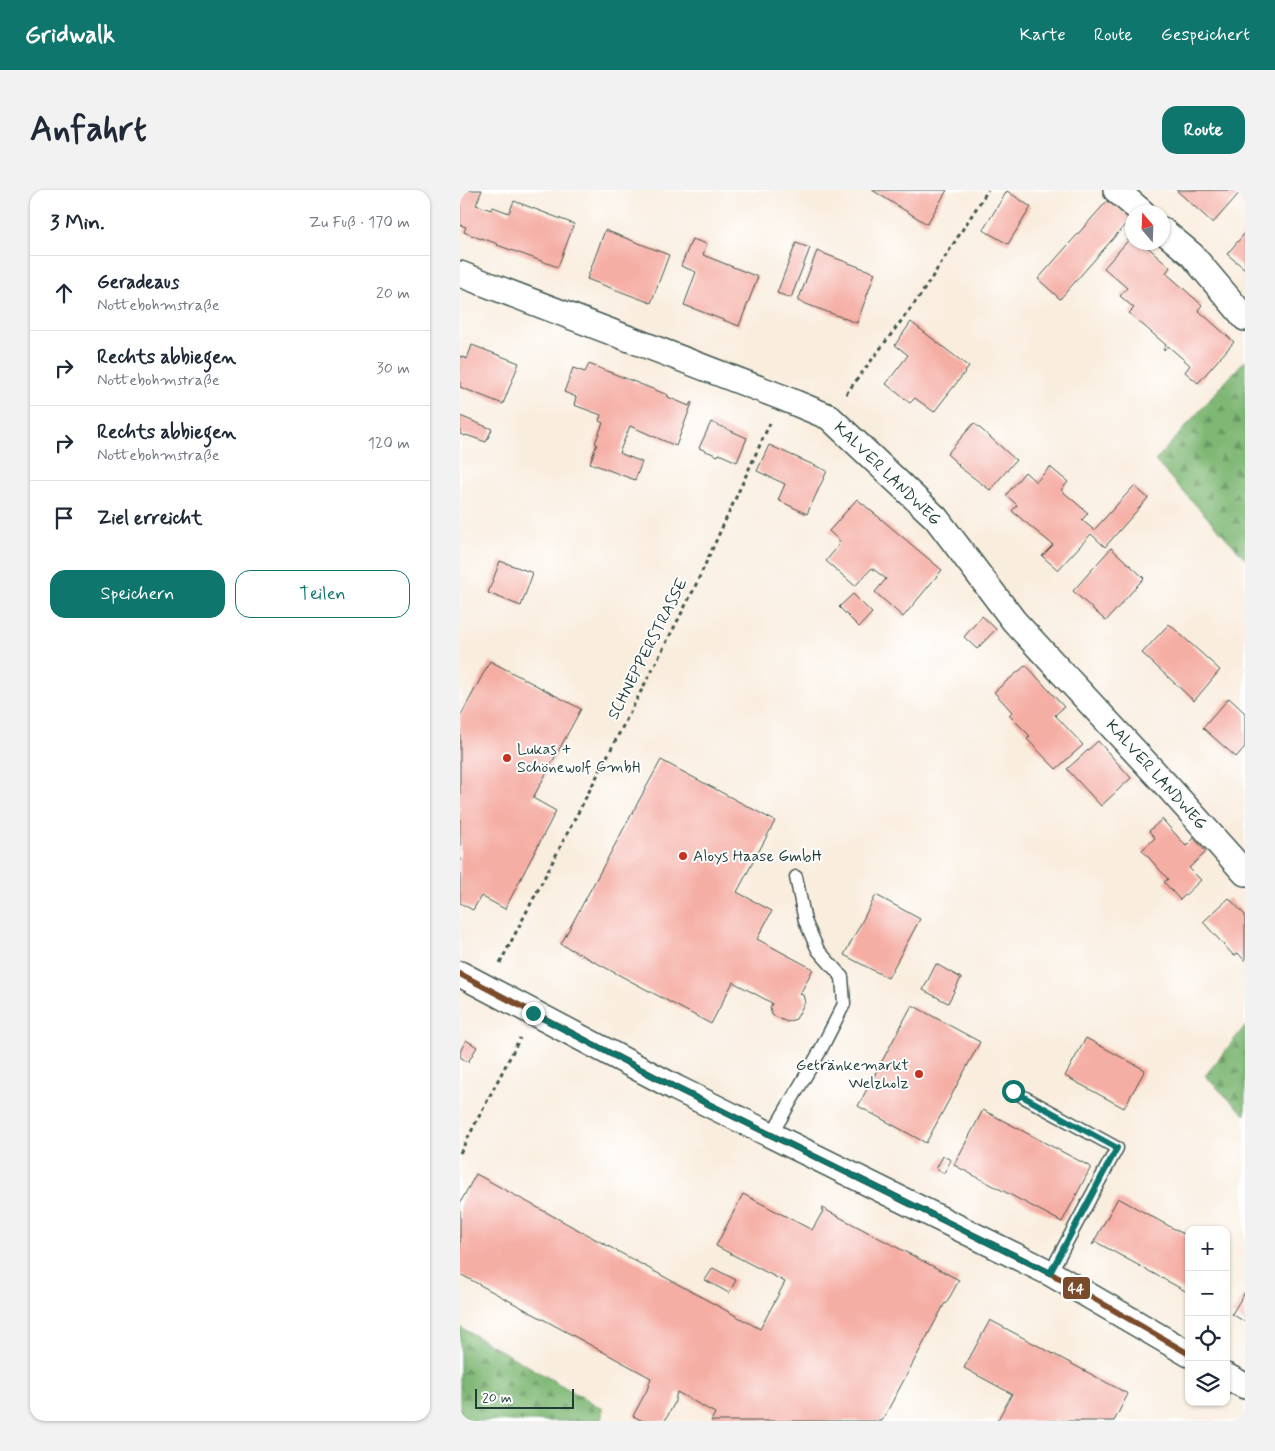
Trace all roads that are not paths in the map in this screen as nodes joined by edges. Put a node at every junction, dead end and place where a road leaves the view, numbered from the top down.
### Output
1 (1116, 190) edge
2 (1134, 205) edge
3 (1170, 237) edge
4 (460, 274) edge
5 (1245, 318) edge
6 (1245, 873) edge
7 (796, 877) dead end
8 (460, 974) edge
9 (1013, 1091) dead end
10 (771, 1135) junction
11 (1050, 1273) junction
12 (1185, 1352) edge
13 (1230, 1378) edge
14 (1245, 1386) edge

1 - 2 street
3 - 5 street
4 - 6 street, KALVER LANDWEG
7 - 10 lane
8 - 10 street
9 - 11 lane
10 - 11 street
11 - 12 street
13 - 14 street

